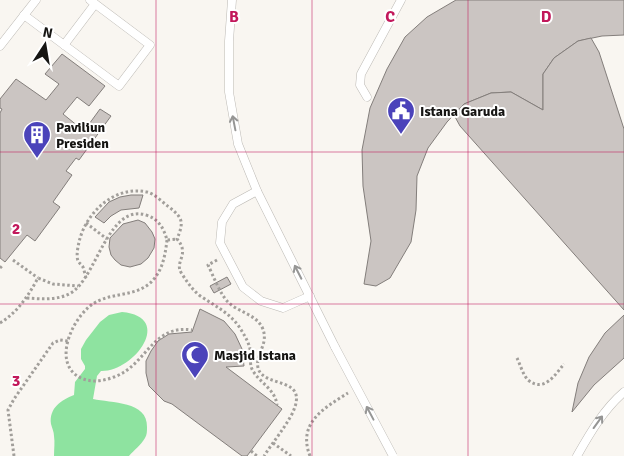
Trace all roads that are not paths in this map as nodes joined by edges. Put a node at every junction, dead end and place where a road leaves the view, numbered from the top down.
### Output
1 (36, 0) edge
2 (232, 0) edge
3 (401, 0) edge
4 (92, 2) edge
5 (24, 15) junction
6 (64, 45) junction
7 (0, 46) edge
8 (367, 97) dead end
9 (257, 191) junction
10 (310, 296) junction
11 (624, 392) edge
12 (393, 456) edge
13 (577, 456) edge

1 - 5 lane
9 -> 2 lane
3 - 8 lane
4 - 6 lane
4 - 6 lane
5 - 6 lane
5 - 7 lane
10 -> 9 lane
9 - 10 lane
12 -> 10 lane, bridge
13 -> 11 lane

